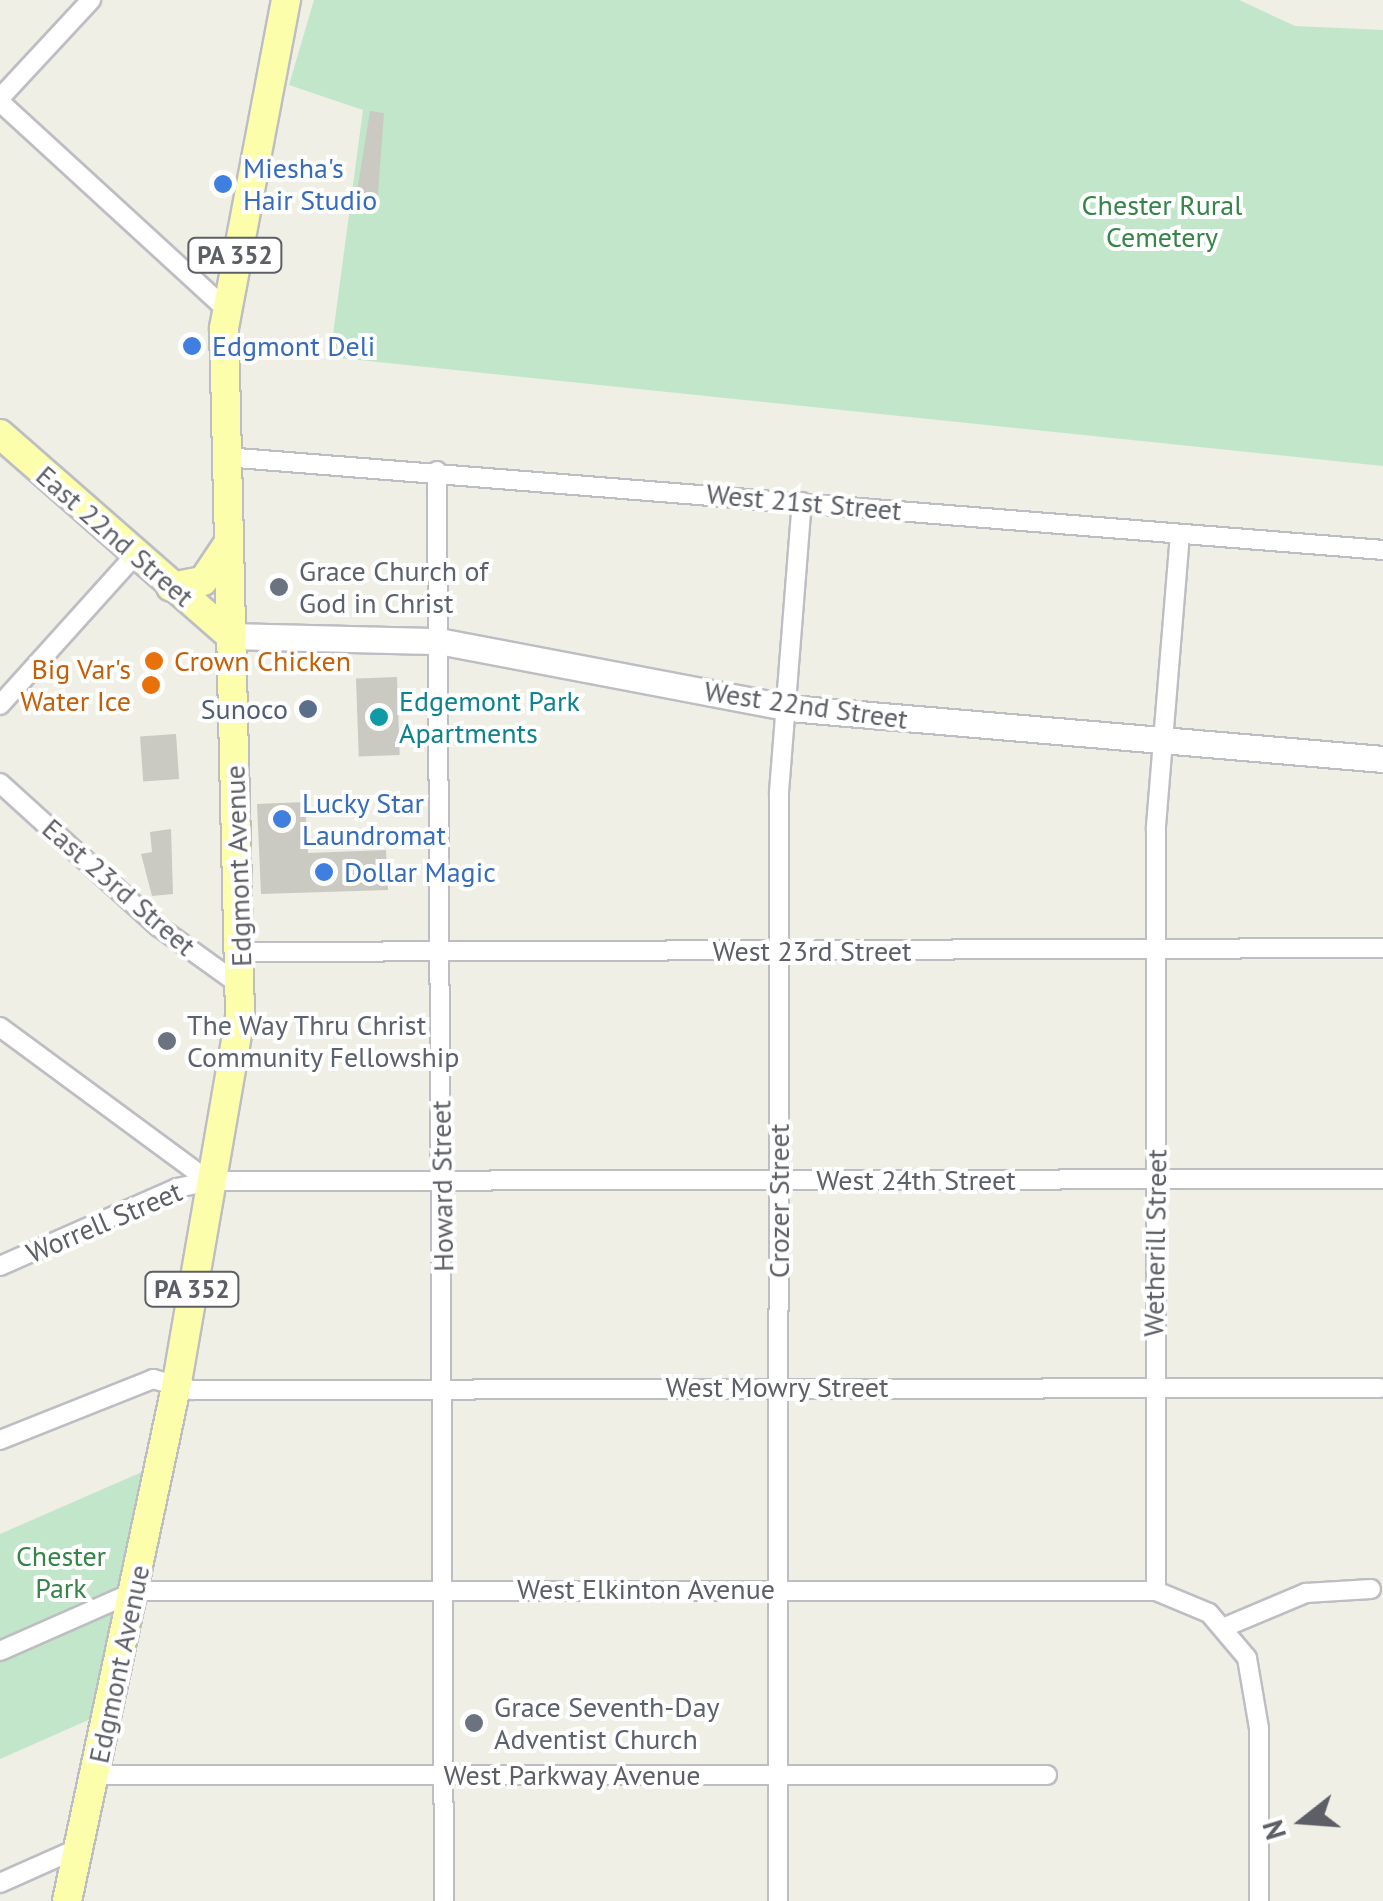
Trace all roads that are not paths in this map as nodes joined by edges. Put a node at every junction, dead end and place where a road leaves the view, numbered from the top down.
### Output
1 (92, 0) edge
2 (285, 1) edge
3 (0, 100) edge
4 (225, 308) junction
5 (0, 434) edge
6 (225, 457) junction
7 (437, 471) junction
8 (802, 502) junction
9 (1180, 534) junction
10 (228, 544) junction
11 (1383, 550) edge
12 (134, 556) junction
13 (171, 587) junction
14 (231, 636) junction
15 (439, 640) junction
16 (0, 705) edge
17 (788, 708) junction
18 (1164, 741) junction
19 (1383, 759) edge
20 (0, 783) edge
21 (1383, 948) edge
22 (778, 950) junction
23 (438, 951) junction
24 (1154, 951) junction
25 (242, 952) junction
26 (241, 986) junction
27 (0, 1026) edge
28 (442, 1178) junction
29 (1383, 1179) edge
30 (778, 1180) junction
31 (209, 1181) junction
32 (1156, 1181) junction
33 (0, 1266) edge
34 (177, 1382) junction
35 (780, 1386) junction
36 (1153, 1388) junction
37 (1380, 1388) dead end
38 (444, 1389) junction
39 (0, 1440) edge
40 (444, 1589) junction
41 (779, 1589) junction
42 (1371, 1589) dead end
43 (136, 1591) junction
44 (1156, 1591) junction
45 (1225, 1627) junction
46 (0, 1651) edge
47 (96, 1775) junction
48 (778, 1775) junction
49 (444, 1776) junction
50 (1047, 1776) dead end
51 (80, 1847) junction
52 (0, 1882) edge
53 (67, 1901) edge
54 (444, 1901) edge
55 (778, 1901) edge
56 (1258, 1901) edge

1 - 3 street
2 - 4 main road, Edgmont Avenue / PA 352
3 - 4 street
4 - 6 main road, Edgmont Avenue / PA 352
5 - 12 main road, East 22nd Street
6 - 7 street, West 21st Street
6 - 10 main road, Edgmont Avenue / PA 352
7 - 8 street, West 21st Street
7 - 15 street, Howard Street
8 - 9 street, West 21st Street
8 - 17 street, Crozer Street
9 - 11 street, West 21st Street
9 - 18 street, Wetherill Street
10 - 13 main road
10 - 14 main road, Edgmont Avenue / PA 352
12 - 13 main road, East 22nd Street
12 - 16 street
13 - 14 main road, East 22nd Street
14 - 15 street, West 22nd Street
14 - 25 main road, Edgmont Avenue / PA 352
15 - 17 street, West 22nd Street
15 - 23 street, Howard Street
17 - 18 street, West 22nd Street
17 - 22 street, Crozer Street
18 - 19 street, West 22nd Street
18 - 24 street, Wetherill Street
20 - 26 street, East 23rd Street
21 - 24 street, West 23rd Street
22 - 23 street, West 23rd Street
22 - 24 street, West 23rd Street
22 - 30 street, Crozer Street
23 - 25 street, West 23rd Street
23 - 28 street, Howard Street
24 - 32 street, Wetherill Street
25 - 26 main road, Edgmont Avenue / PA 352
26 - 31 main road, Edgmont Avenue / PA 352
27 - 31 street
28 - 30 street, West 24th Street
28 - 31 street, West 24th Street
28 - 38 street, Howard Street
29 - 32 street, West 24th Street
30 - 32 street, West 24th Street
30 - 35 street, Crozer Street
31 - 33 street, Worrell Street
31 - 34 main road, Edgmont Avenue / PA 352
32 - 36 street, Wetherill Street
34 - 38 street, West Mowry Street
34 - 39 street, West Mowry Street
34 - 43 main road, Edgmont Avenue / PA 352
35 - 36 street, West Mowry Street
35 - 38 street, West Mowry Street
35 - 41 street, Crozer Street
36 - 37 street, West Mowry Street
36 - 44 street, Wetherill Street
38 - 40 street, Howard Street
40 - 41 street, West Elkinton Avenue
40 - 43 street, West Elkinton Avenue
40 - 49 street, Howard Street
41 - 44 street, West Elkinton Avenue
41 - 48 street, Crozer Street
42 - 45 street
43 - 46 street
43 - 47 main road, Edgmont Avenue / PA 352
44 - 45 street
45 - 56 street
47 - 49 street, West Parkway Avenue
47 - 51 main road, Edgmont Avenue / PA 352
48 - 49 street, West Parkway Avenue
48 - 50 street, West Parkway Avenue
48 - 55 street, Crozer Street
49 - 54 street, Howard Street
51 - 52 street
51 - 53 main road, Edgmont Avenue / PA 352

